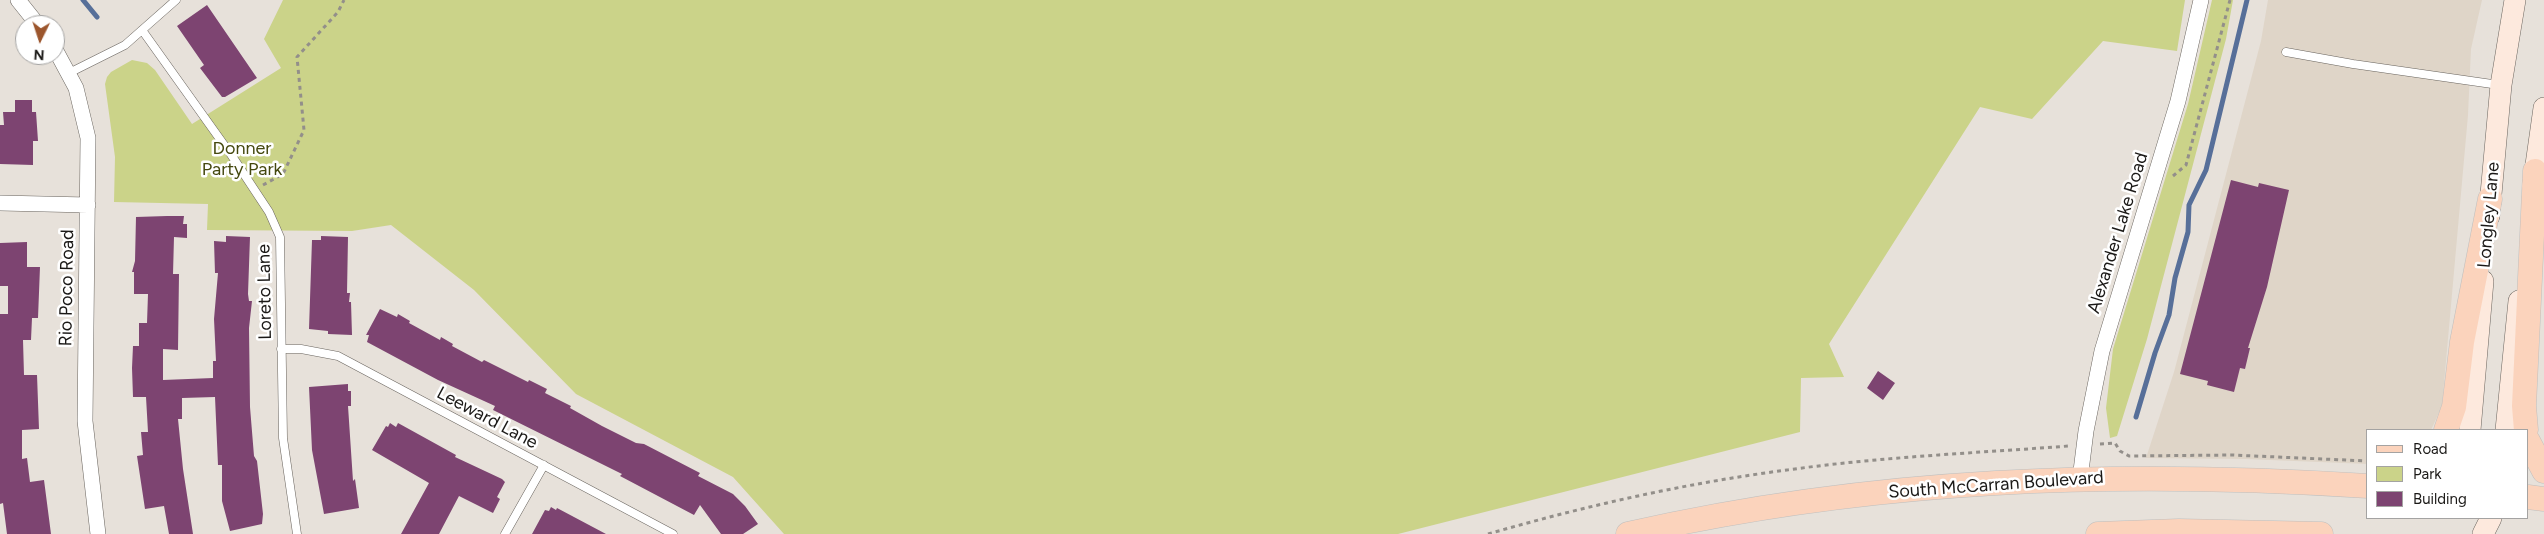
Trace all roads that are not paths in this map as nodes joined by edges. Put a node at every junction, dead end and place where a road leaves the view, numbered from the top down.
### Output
1 (18, 0) edge
2 (176, 0) edge
3 (2201, 0) edge
4 (2515, 0) edge
5 (30, 15) edge
6 (142, 30) junction
7 (2286, 52) dead end
8 (65, 65) edge
9 (69, 73) junction
10 (2501, 85) junction
11 (2544, 108) edge
12 (2535, 171) junction
13 (2490, 199) junction
14 (0, 203) edge
15 (88, 205) junction
16 (2539, 208) edge
17 (281, 349) junction
18 (2446, 429) edge
19 (2470, 429) edge
20 (2506, 429) edge
21 (2526, 429) edge
22 (2529, 443) edge
23 (544, 465) junction
24 (2544, 471) edge
25 (2366, 475) edge
26 (2080, 479) junction
27 (2304, 482) junction
28 (2366, 486) edge
29 (2529, 497) edge
30 (2544, 499) edge
31 (2472, 519) edge
32 (2490, 519) edge
33 (2284, 533) edge
34 (98, 534) edge
35 (297, 534) edge
36 (504, 534) edge
37 (673, 534) edge
38 (1628, 534) edge
39 (2098, 534) edge
40 (2321, 534) edge
41 (2476, 534) edge
42 (2483, 534) edge

1 - 5 street
2 - 6 lane
3 - 26 street, Alexander Lake Road
4 - 10 main road, Longley Lane
6 - 9 lane
6 - 17 lane, Loreto Lane
7 - 10 lane
8 - 9 street, Rio Poco Road
9 - 15 street, Rio Poco Road
10 - 13 main road, Longley Lane
11 - 12 main road
12 - 16 main road
12 - 20 main road
13 - 18 main road
13 - 19 main road, Longley Lane
14 - 15 street
15 - 34 street, Rio Poco Road
16 - 21 main road
17 - 23 lane, Leeward Lane
17 - 35 lane, Loreto Lane
22 - 24 main road
23 - 36 lane
23 - 37 lane, Leeward Lane
25 - 27 main road
26 - 27 main road, South McCarran Boulevard
26 - 38 main road, South McCarran Boulevard
27 - 28 main road, South McCarran Boulevard
29 - 30 main road
31 - 41 main road
32 - 42 main road
33 - 39 main road
33 - 40 main road

